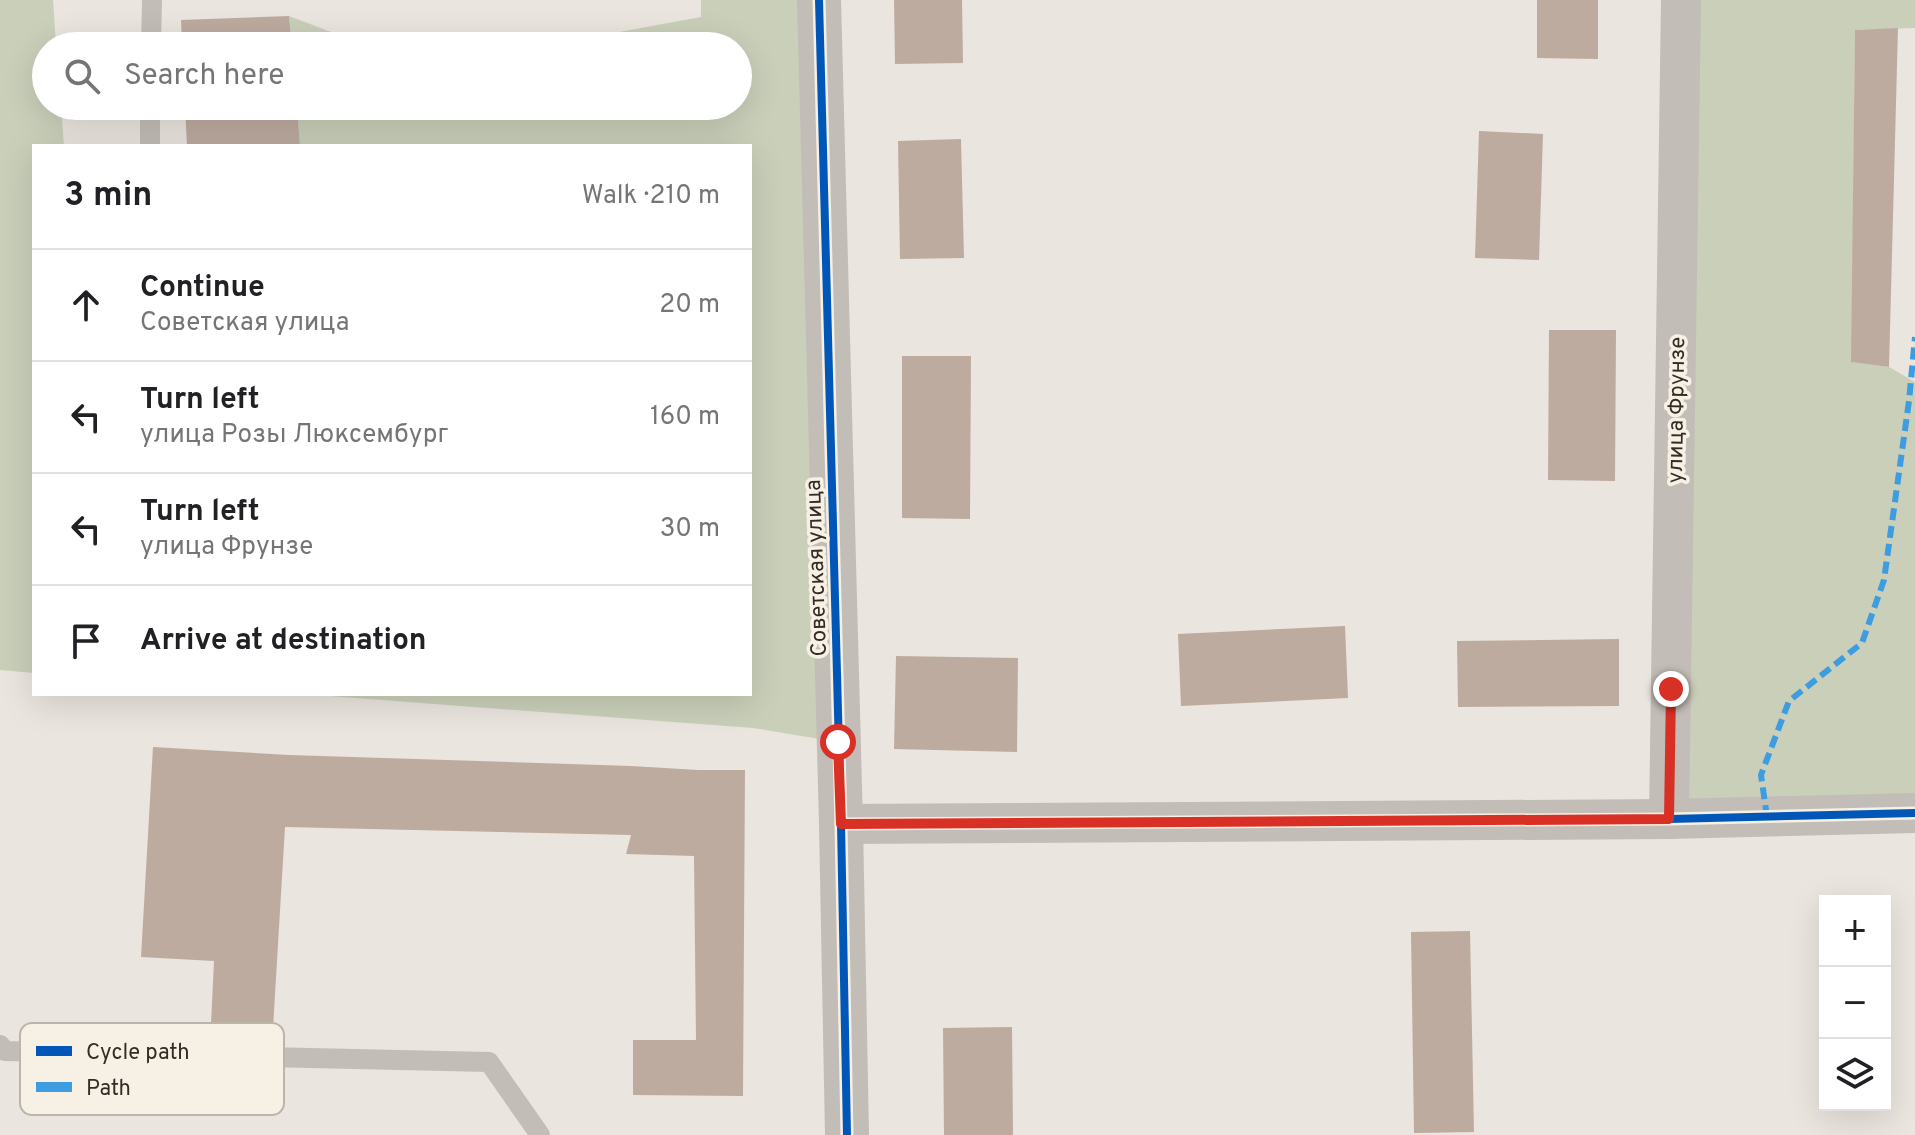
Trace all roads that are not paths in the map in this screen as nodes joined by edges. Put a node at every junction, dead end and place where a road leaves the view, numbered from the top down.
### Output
1 (152, 0) edge
2 (819, 0) edge
3 (1681, 0) edge
4 (151, 32) edge
5 (150, 120) edge
6 (150, 144) edge
7 (1915, 813) edge
8 (1669, 819) junction
9 (841, 824) junction
10 (0, 1045) edge
11 (20, 1051) edge
12 (284, 1057) edge
13 (540, 1135) edge
14 (847, 1135) edge

1 - 4 lane
2 - 9 street, Советская улица
3 - 8 street, улица Фрунзе
5 - 6 lane
7 - 8 street
8 - 9 street
9 - 14 street, Советская улица
10 - 11 lane
12 - 13 lane

